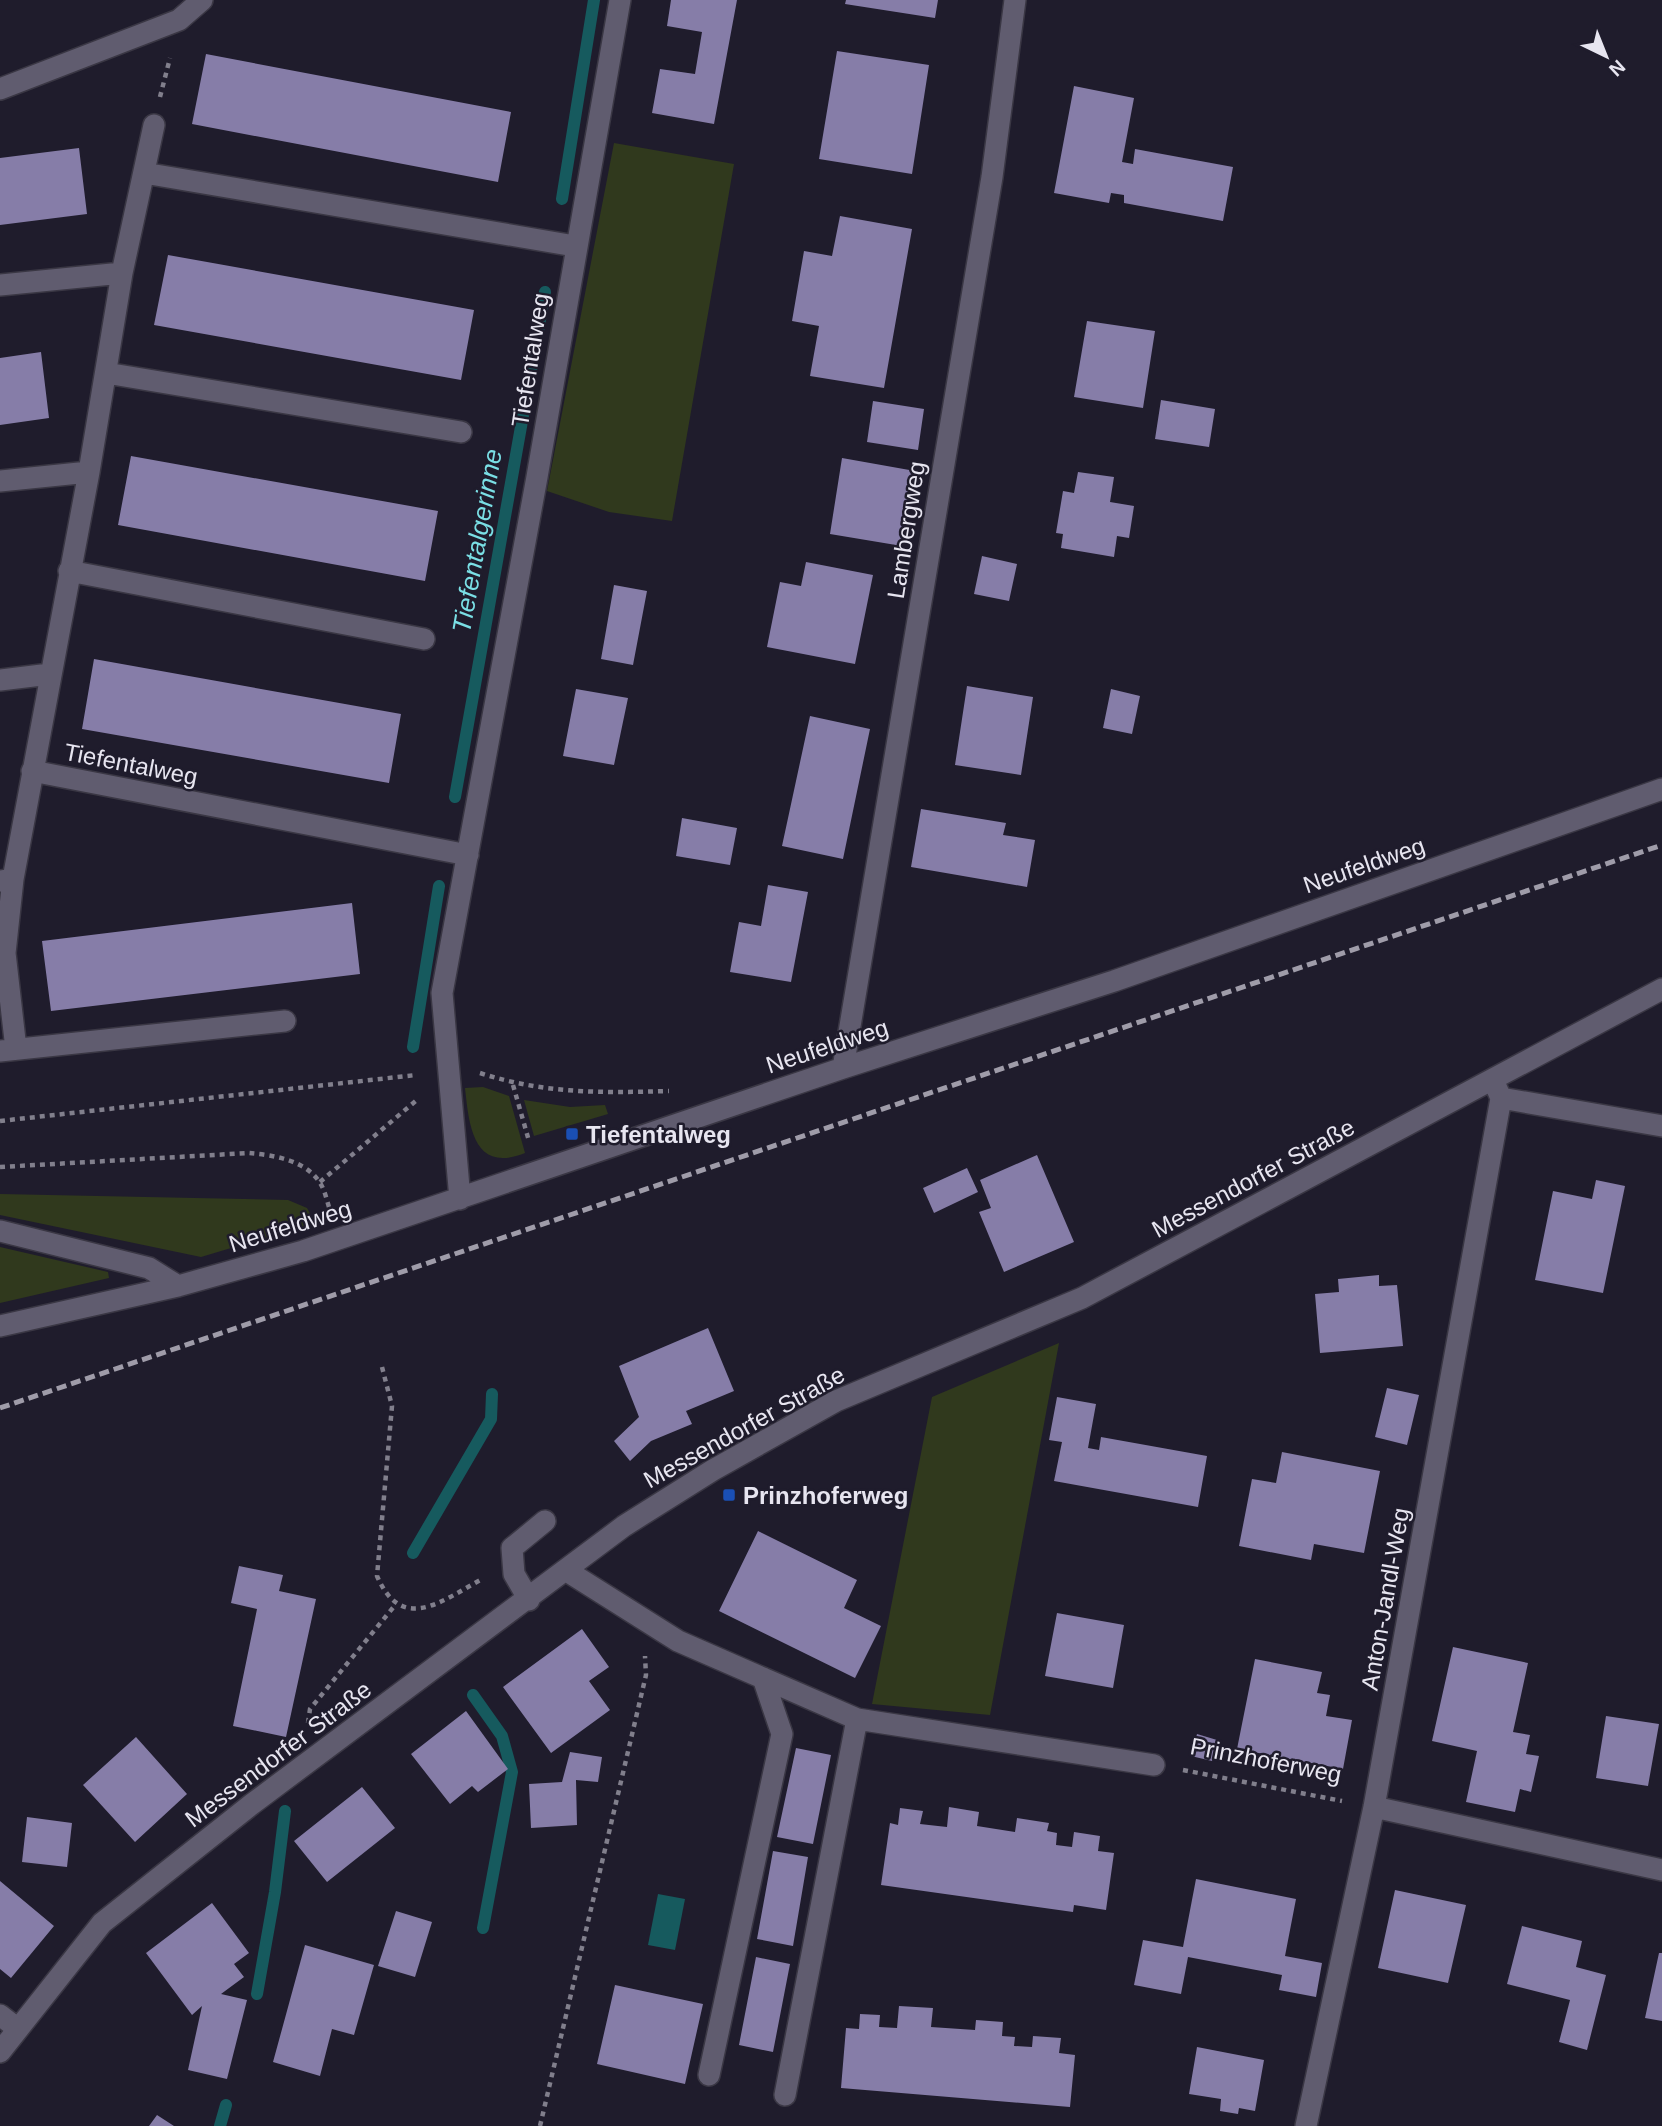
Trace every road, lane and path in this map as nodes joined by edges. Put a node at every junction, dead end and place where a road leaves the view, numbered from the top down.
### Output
1 (202, 0) edge
2 (620, 0) edge
3 (1015, 0) edge
4 (179, 20) junction
5 (0, 89) edge
6 (154, 125) joint
7 (144, 173) junction
8 (575, 246) junction
9 (122, 273) junction
10 (0, 285) edge
11 (106, 373) junction
12 (461, 432) dead end
13 (89, 472) junction
14 (0, 481) edge
15 (69, 571) junction
16 (424, 639) dead end
17 (50, 674) junction
18 (0, 680) edge
19 (32, 772) junction
20 (1662, 789) edge
21 (468, 855) junction
22 (6, 880) edge
23 (1662, 989) edge
24 (285, 1021) dead end
25 (8, 1050) edge
26 (843, 1068) junction
27 (449, 1071) junction
28 (1497, 1089) junction
29 (672, 1091) dead end
30 (0, 1121) edge
31 (1662, 1126) edge
32 (0, 1167) edge
33 (320, 1182) junction
34 (460, 1199) junction
35 (332, 1217) dead end
36 (0, 1231) edge
37 (178, 1286) junction
38 (0, 1326) edge
39 (382, 1367) dead end
40 (545, 1521) dead end
41 (567, 1571) junction
42 (514, 1574) junction
43 (529, 1600) junction
44 (396, 1604) junction
45 (643, 1620) junction
46 (763, 1678) junction
47 (857, 1719) junction
48 (327, 1750) junction
49 (1154, 1765) joint
50 (1374, 1807) junction
51 (1662, 1870) edge
52 (0, 2015) edge
53 (18, 2029) junction
54 (0, 2052) edge
55 (709, 2075) dead end
56 (785, 2095) dead end
57 (540, 2126) edge
58 (1306, 2126) edge

1 - 4 street
2 - 8 street, Tiefentalweg
3 - 26 street, Lambergweg
4 - 5 street
4 - 6 path
6 - 7 street, Tiefentalweg
7 - 8 street
7 - 9 street, Tiefentalweg
8 - 21 street, Tiefentalweg
9 - 10 street
9 - 11 street, Tiefentalweg
11 - 12 street
11 - 13 street, Tiefentalweg
13 - 14 street
13 - 15 street, Tiefentalweg
15 - 16 street
15 - 17 street, Tiefentalweg
17 - 18 street
17 - 19 street, Tiefentalweg
19 - 21 street, Tiefentalweg
19 - 22 street, Tiefentalweg
20 - 26 street, Neufeldweg
21 - 27 street, Tiefentalweg
22 - 25 street, Tiefentalweg
23 - 28 street, Messendorfer Straße
24 - 25 street, Tiefentalweg
26 - 34 street, Neufeldweg
27 - 29 path
27 - 30 path
27 - 33 path
27 - 34 street, Tiefentalweg
28 - 31 street
28 - 41 street, Messendorfer Straße
28 - 50 street, Anton-Jandl-Weg
32 - 33 path
33 - 35 path
34 - 37 street, Neufeldweg
36 - 37 street
37 - 38 street, Neufeldweg
39 - 44 path
40 - 42 street
41 - 43 street, Messendorfer Straße
41 - 45 street, Prinzhoferweg
42 - 43 street
42 - 44 path
43 - 48 street, Messendorfer Straße
44 - 48 path
45 - 46 street, Prinzhoferweg
45 - 57 path
46 - 47 street, Prinzhoferweg
46 - 55 street
47 - 49 street, Prinzhoferweg
47 - 56 street
48 - 53 street, Messendorfer Straße
49 - 50 path, Prinzhoferweg
50 - 51 street
50 - 58 street, Anton-Jandl-Weg
52 - 53 street
53 - 54 street, Messendorfer Straße

